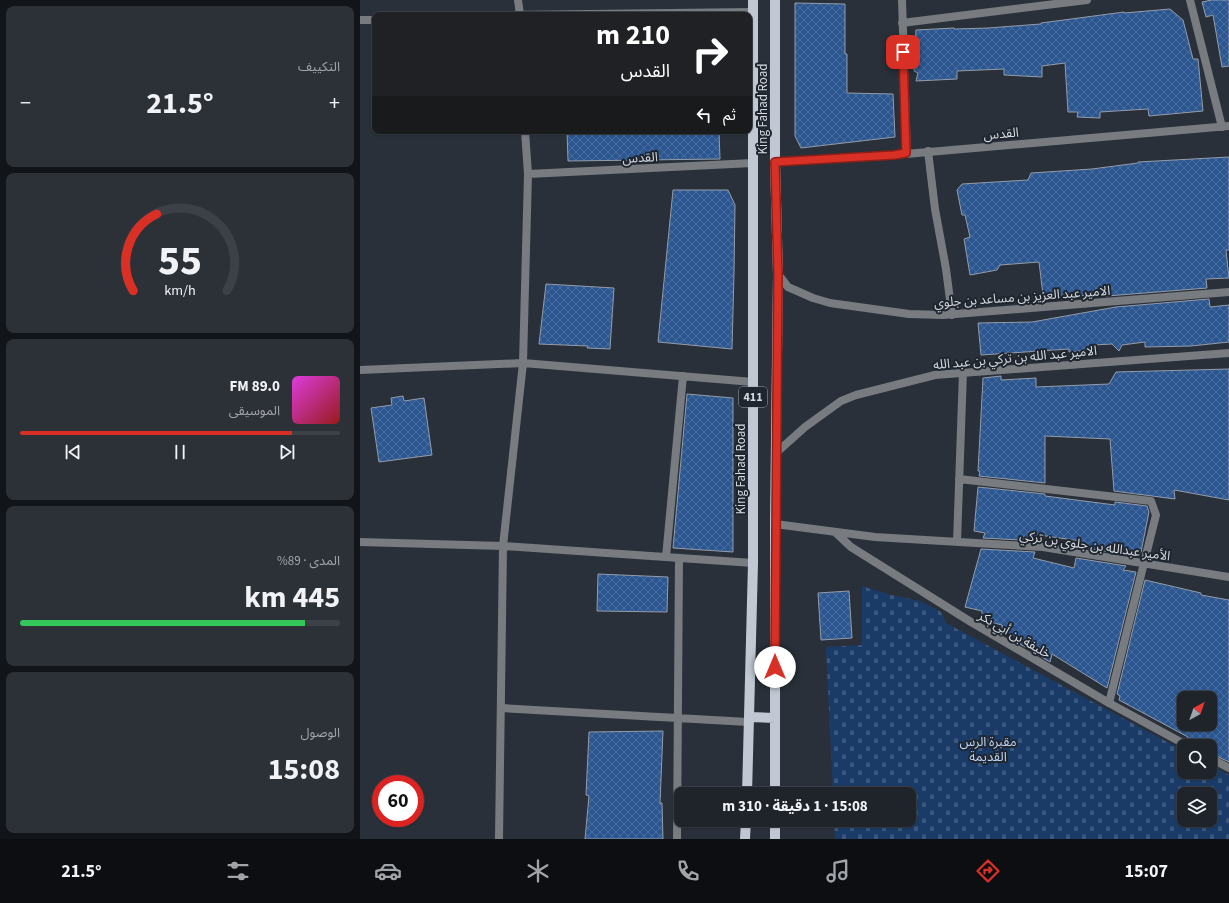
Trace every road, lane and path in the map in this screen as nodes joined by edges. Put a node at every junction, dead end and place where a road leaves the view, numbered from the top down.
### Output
1 (518, 0) edge
2 (753, 0) edge
3 (775, 0) edge
4 (902, 0) edge
5 (1087, 0) edge
6 (1190, 0) edge
7 (1063, 1) edge
8 (520, 12) edge
9 (753, 12) joint
10 (360, 20) edge
11 (372, 20) edge
12 (902, 23) junction
13 (1226, 126) edge
14 (525, 134) edge
15 (928, 152) junction
16 (906, 153) junction
17 (775, 162) junction
18 (753, 163) junction
19 (528, 174) junction
20 (778, 274) junction
21 (1229, 292) edge
22 (952, 315) junction
23 (1229, 353) edge
24 (523, 362) junction
25 (360, 370) edge
26 (962, 372) junction
27 (683, 376) junction
28 (753, 382) junction
29 (776, 453) junction
30 (959, 479) junction
31 (775, 524) junction
32 (835, 532) junction
33 (360, 542) edge
34 (957, 542) junction
35 (503, 546) junction
36 (666, 557) junction
37 (679, 558) junction
38 (752, 563) junction
39 (1143, 564) junction
40 (1229, 577) edge
41 (1109, 702) junction
42 (501, 708) junction
43 (677, 718) junction
44 (775, 718) junction
45 (748, 719) junction
46 (1177, 740) edge
47 (1217, 762) edge
48 (1229, 768) edge
49 (747, 787) edge
50 (775, 787) edge
51 (746, 827) edge
52 (775, 827) edge
53 (499, 839) edge
54 (676, 839) edge
55 (745, 839) edge
56 (775, 839) edge

1 - 8 street
2 - 9 main road, King Fahad Road / 411
3 - 17 main road, King Fahad Road / 411
4 - 12 street
5 - 7 street
6 - 13 street
7 - 12 street
9 - 18 main road, King Fahad Road / 411
10 - 11 street
12 - 16 street
13 - 15 street, القدس
14 - 19 street
15 - 16 street, القدس
15 - 22 street
16 - 17 street, القدس
17 - 20 main road, King Fahad Road / 411
18 - 19 street, القدس
18 - 28 main road, King Fahad Road / 411
19 - 24 street
20 - 22 street, الامير عبد العزيز بن مساعد بن جلوي
20 - 29 main road, King Fahad Road / 411
21 - 22 street, الامير عبد العزيز بن مساعد بن جلوي
23 - 26 street, الامير عبد الله بن تركي بن عبد الله
24 - 25 street
24 - 27 street
24 - 35 street
26 - 29 street, الامير عبد الله بن تركي بن عبد الله
26 - 30 street
27 - 28 street
27 - 36 street
28 - 38 main road, King Fahad Road / 411
29 - 31 main road, King Fahad Road / 411
30 - 34 street
30 - 39 street
31 - 32 street
31 - 44 main road, King Fahad Road / 411
32 - 34 street
32 - 41 street, خليفة بن أبي بكر
33 - 35 street
34 - 39 street, الأمير عبدالله بن جلوي بن تركي
35 - 36 street
35 - 42 street
36 - 37 street
37 - 38 street
37 - 43 street
38 - 45 main road, King Fahad Road / 411
39 - 40 street, الأمير عبدالله بن جلوي بن تركي
39 - 41 street
41 - 46 street, خليفة بن أبي بكر
42 - 43 street
42 - 53 street
43 - 45 street
43 - 54 street
44 - 45 main road
44 - 50 main road, King Fahad Road / 411
45 - 49 main road, King Fahad Road / 411
47 - 48 street
51 - 55 main road
52 - 56 main road

